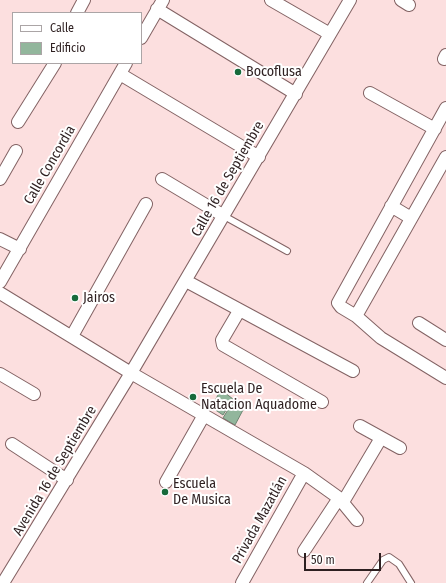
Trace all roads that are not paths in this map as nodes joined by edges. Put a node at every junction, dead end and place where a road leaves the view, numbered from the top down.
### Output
1 (84, 0) edge
2 (271, 0) edge
3 (350, 0) edge
4 (159, 3) edge
5 (78, 12) edge
6 (330, 34) junction
7 (142, 36) edge
8 (54, 64) edge
9 (125, 64) edge
10 (120, 74) junction
11 (370, 93) dead end
12 (296, 94) junction
13 (446, 108) edge
14 (18, 122) dead end
15 (435, 128) junction
16 (16, 151) dead end
17 (258, 157) junction
18 (446, 157) edge
19 (0, 179) edge
20 (162, 179) dead end
21 (146, 204) dead end
22 (391, 206) junction
23 (224, 216) junction
24 (411, 218) junction
25 (0, 239) edge
26 (20, 249) junction
27 (287, 251) dead end
28 (186, 281) junction
29 (0, 282) edge
30 (0, 293) edge
31 (239, 311) junction
32 (356, 316) junction
33 (419, 323) dead end
34 (72, 336) junction
35 (446, 340) edge
36 (353, 371) dead end
37 (132, 373) junction
38 (0, 374) edge
39 (446, 378) edge
40 (34, 394) dead end
41 (322, 402) dead end
42 (204, 415) junction
43 (360, 426) dead end
44 (382, 438) junction
45 (12, 444) dead end
46 (400, 448) dead end
47 (304, 472) junction
48 (67, 480) junction
49 (166, 482) dead end
50 (341, 500) junction
51 (357, 520) dead end
52 (304, 552) dead end
53 (3, 583) edge
54 (242, 583) edge
55 (367, 583) edge
56 (411, 583) edge

1 - 5 street
2 - 6 street
3 - 6 street, Calle 16 de Septiembre
4 - 7 street
4 - 12 street
6 - 12 street, Calle 16 de Septiembre
8 - 14 street
9 - 10 street, Calle Concordia
10 - 17 street
10 - 26 street, Calle Concordia
11 - 15 street
12 - 17 street, Calle 16 de Septiembre
13 - 15 street
15 - 22 street
16 - 19 street
17 - 23 street, Calle 16 de Septiembre
18 - 24 street
20 - 23 street
21 - 34 street
22 - 24 street
22 - 32 street
23 - 27 lane
23 - 28 street, Calle 16 de Septiembre
24 - 32 street
25 - 26 street
26 - 29 street, Calle Concordia
28 - 31 street
28 - 37 street, Calle 16 de Septiembre
30 - 34 street
31 - 36 street
31 - 41 street
32 - 39 street
33 - 35 street
34 - 37 street
37 - 42 street
37 - 48 street, Avenida 16 de Septiembre
38 - 40 street
42 - 47 street
42 - 49 street
43 - 44 street
44 - 46 street
44 - 50 street
45 - 48 street
47 - 50 street
47 - 54 street, Privada Mazatlán
48 - 53 street, Avenida 16 de Septiembre
50 - 51 street
50 - 52 street
55 - 56 lane

